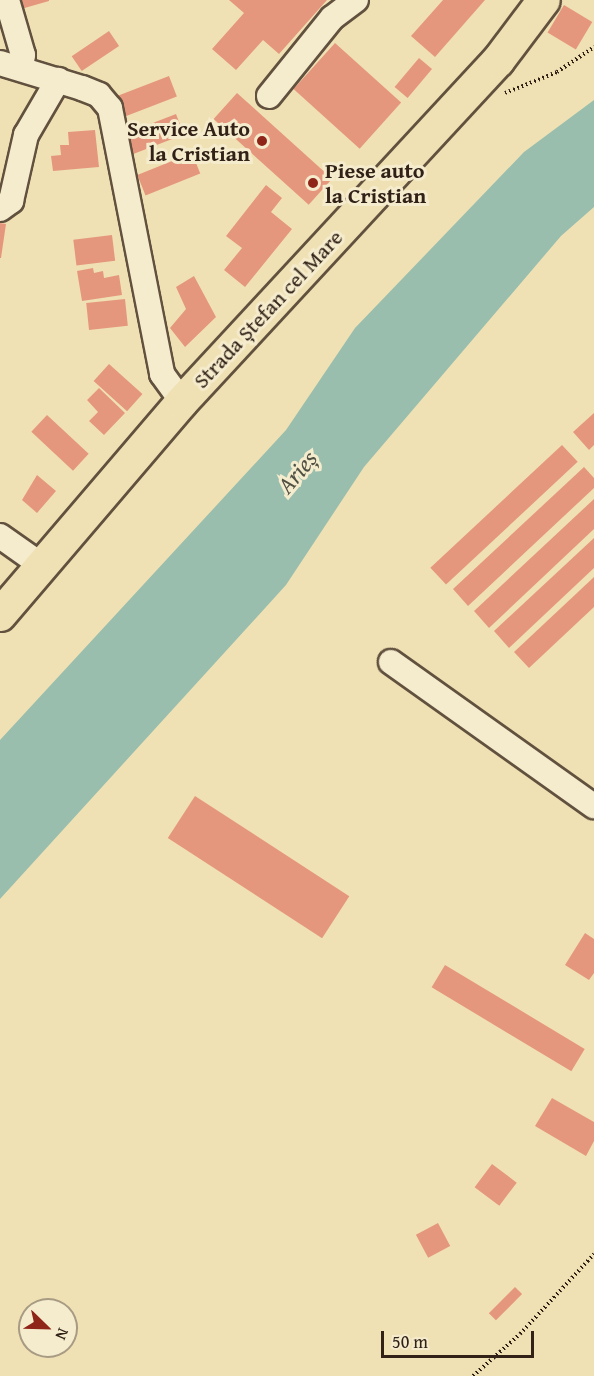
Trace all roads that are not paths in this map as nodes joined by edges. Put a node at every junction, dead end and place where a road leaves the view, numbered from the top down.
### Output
1 (8, 0) edge
2 (356, 0) edge
3 (544, 0) edge
4 (10, 65) edge
5 (58, 80) junction
6 (269, 96) dead end
7 (0, 209) edge
8 (182, 402) junction
9 (0, 536) edge
10 (44, 567) junction
11 (0, 615) edge
12 (391, 662) dead end
13 (594, 806) edge

1 - 4 street
2 - 6 street
3 - 8 main road, Strada Ștefan cel Mare
4 - 5 street
5 - 7 street
5 - 8 street
8 - 10 main road, Strada Ștefan cel Mare
9 - 10 street
10 - 11 main road, Strada Ștefan cel Mare
12 - 13 street

